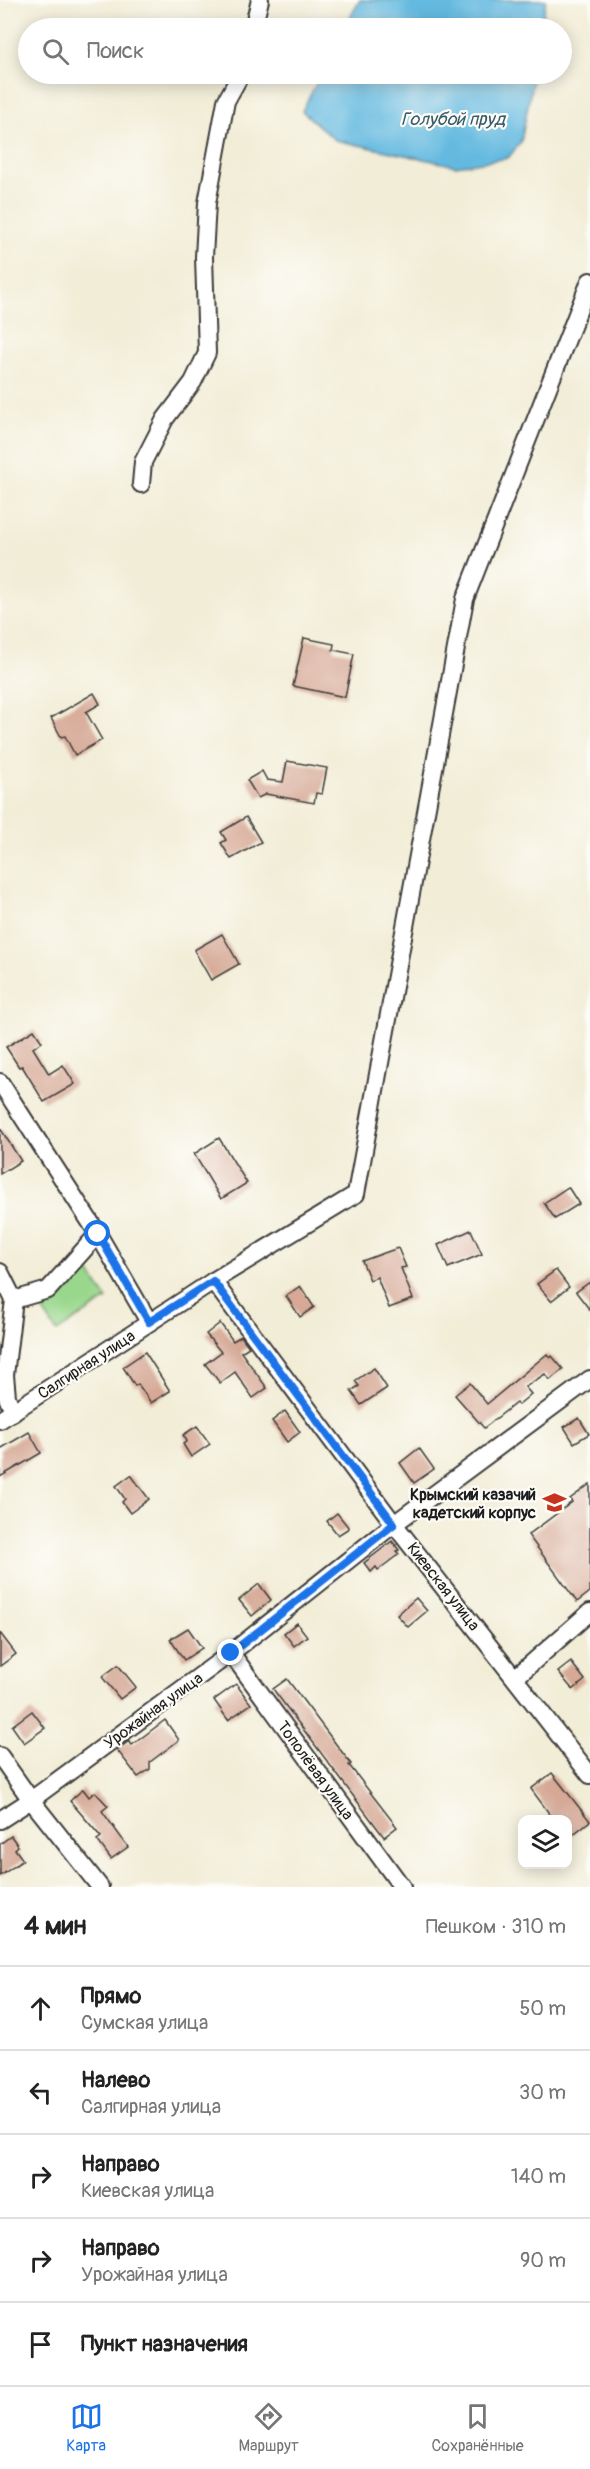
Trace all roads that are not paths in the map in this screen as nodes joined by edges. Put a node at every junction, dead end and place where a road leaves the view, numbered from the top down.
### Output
1 (260, 0) edge
2 (256, 18) edge
3 (235, 84) edge
4 (590, 281) edge
5 (141, 484) dead end
6 (0, 1082) edge
7 (98, 1234) junction
8 (0, 1272) edge
9 (213, 1281) junction
10 (14, 1300) junction
11 (149, 1322) junction
12 (590, 1379) edge
13 (6, 1416) edge
14 (394, 1524) junction
15 (590, 1611) edge
16 (231, 1653) junction
17 (516, 1677) junction
18 (0, 1756) edge
19 (590, 1775) edge
20 (31, 1800) junction
21 (0, 1820) edge
22 (100, 1887) edge
23 (402, 1887) edge

1 - 2 street
3 - 5 street
4 - 9 street, Салгирная улица
6 - 7 street
7 - 10 street
7 - 11 street
8 - 10 street
9 - 11 street, Салгирная улица
9 - 14 street, Киевская улица
10 - 13 street
11 - 13 street, Салгирная улица
12 - 14 street, Урожайная улица
14 - 16 street, Урожайная улица
14 - 17 street, Киевская улица
15 - 17 street
16 - 20 street, Урожайная улица
16 - 23 street, Тополёвая улица
17 - 19 street, Киевская улица
18 - 20 street
20 - 21 street, Урожайная улица
20 - 22 street

